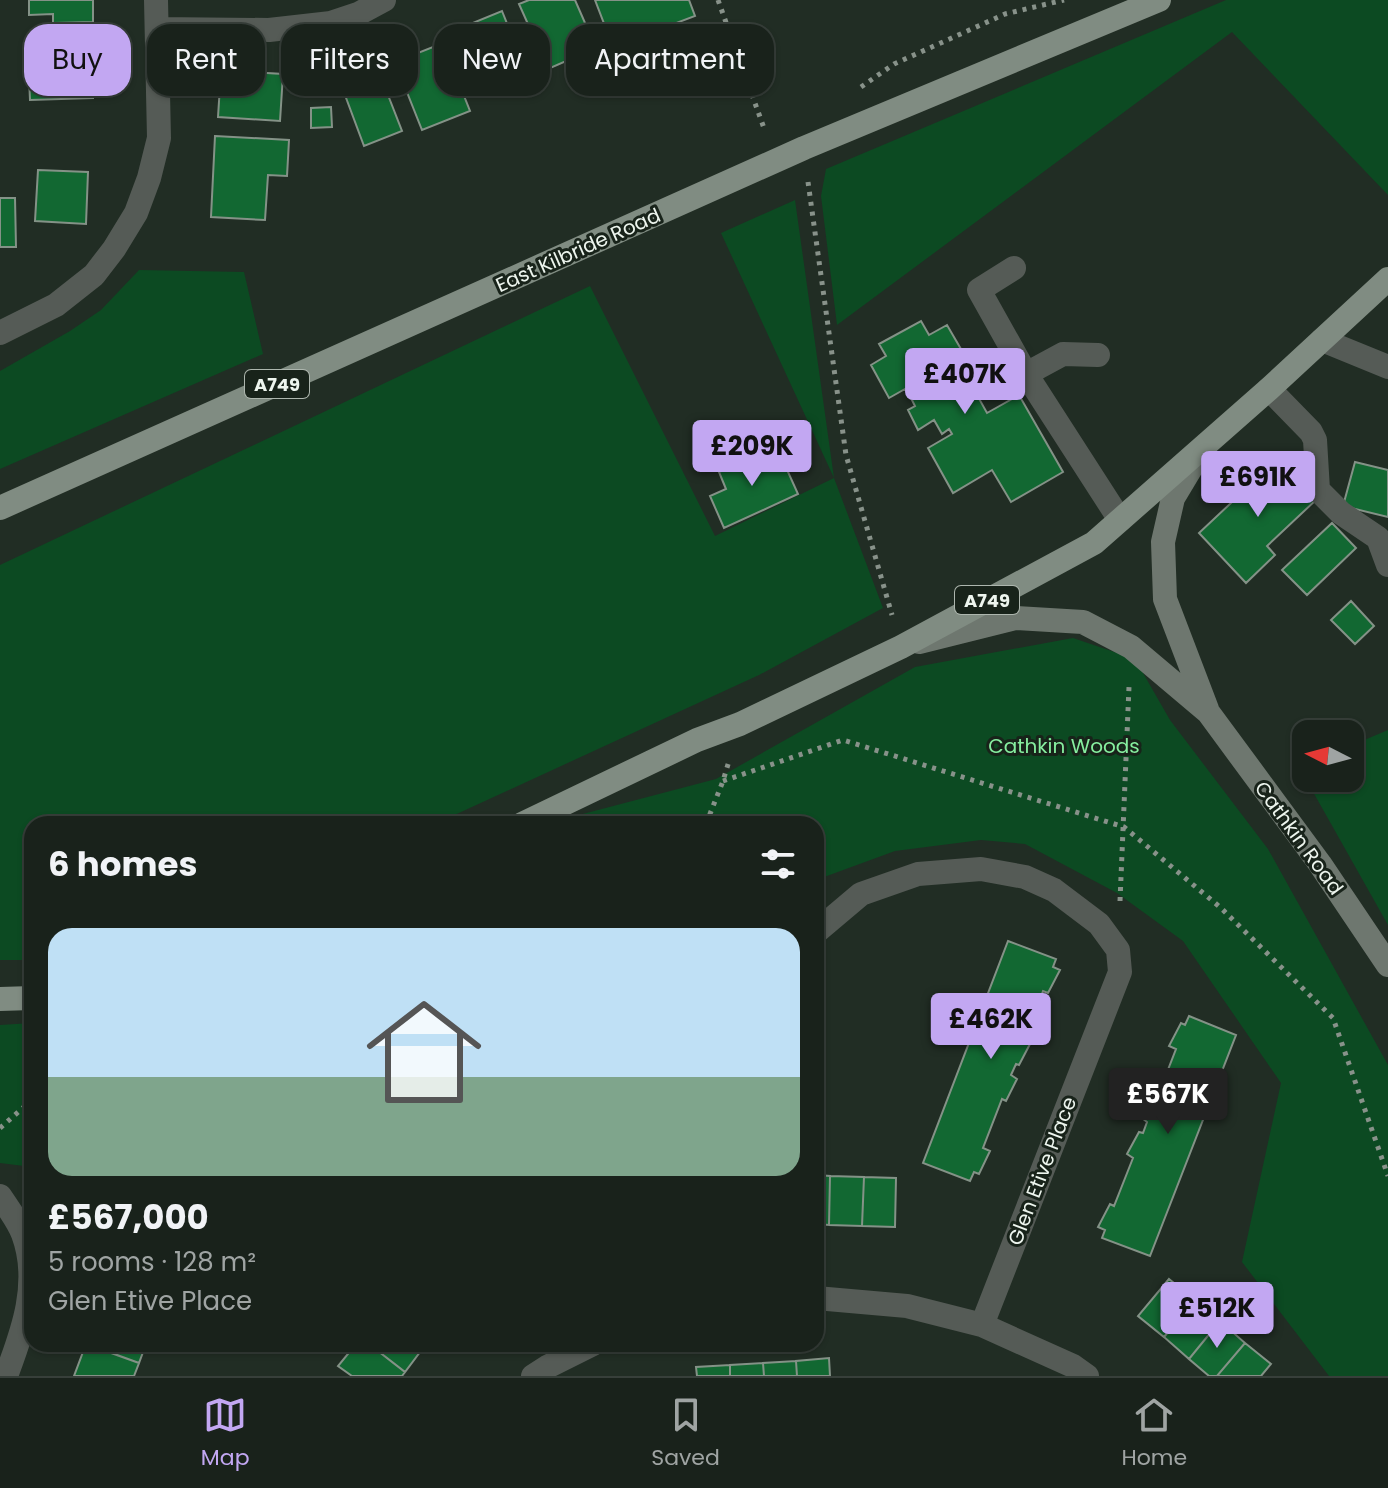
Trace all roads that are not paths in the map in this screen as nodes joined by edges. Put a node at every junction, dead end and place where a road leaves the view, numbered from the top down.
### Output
1 (156, 0) edge
2 (384, 0) edge
3 (1159, 0) edge
4 (157, 24) edge
5 (265, 30) edge
6 (158, 96) edge
7 (1014, 268) dead end
8 (1388, 279) edge
9 (0, 333) edge
10 (1322, 340) junction
11 (1098, 355) dead end
12 (1388, 367) edge
13 (1026, 374) junction
14 (1269, 389) junction
15 (0, 508) edge
16 (1120, 520) junction
17 (1388, 565) edge
18 (901, 647) junction
19 (1208, 712) junction
20 (539, 816) edge
21 (824, 925) edge
22 (1388, 965) edge
23 (24, 998) edge
24 (0, 999) edge
25 (0, 1196) edge
26 (24, 1238) edge
27 (824, 1299) edge
28 (24, 1325) edge
29 (982, 1325) junction
30 (577, 1352) edge
31 (6, 1376) edge
32 (533, 1376) edge
33 (1087, 1376) edge

1 - 4 street
2 - 5 street
3 - 15 main road, East Kilbride Road / A749
6 - 9 street
7 - 13 street
8 - 10 main road, A749
10 - 12 street
10 - 14 main road, A749
11 - 13 street
13 - 16 street
14 - 16 main road, A749
14 - 17 street
14 - 19 main road, Cathkin Road
16 - 18 main road, A749
18 - 19 main road, Cathkin Road
18 - 20 main road, A749
19 - 22 main road, Cathkin Road
21 - 29 street, Glen Etive Place
23 - 24 main road
25 - 26 street
27 - 29 street
28 - 31 street
29 - 33 street
30 - 32 street

